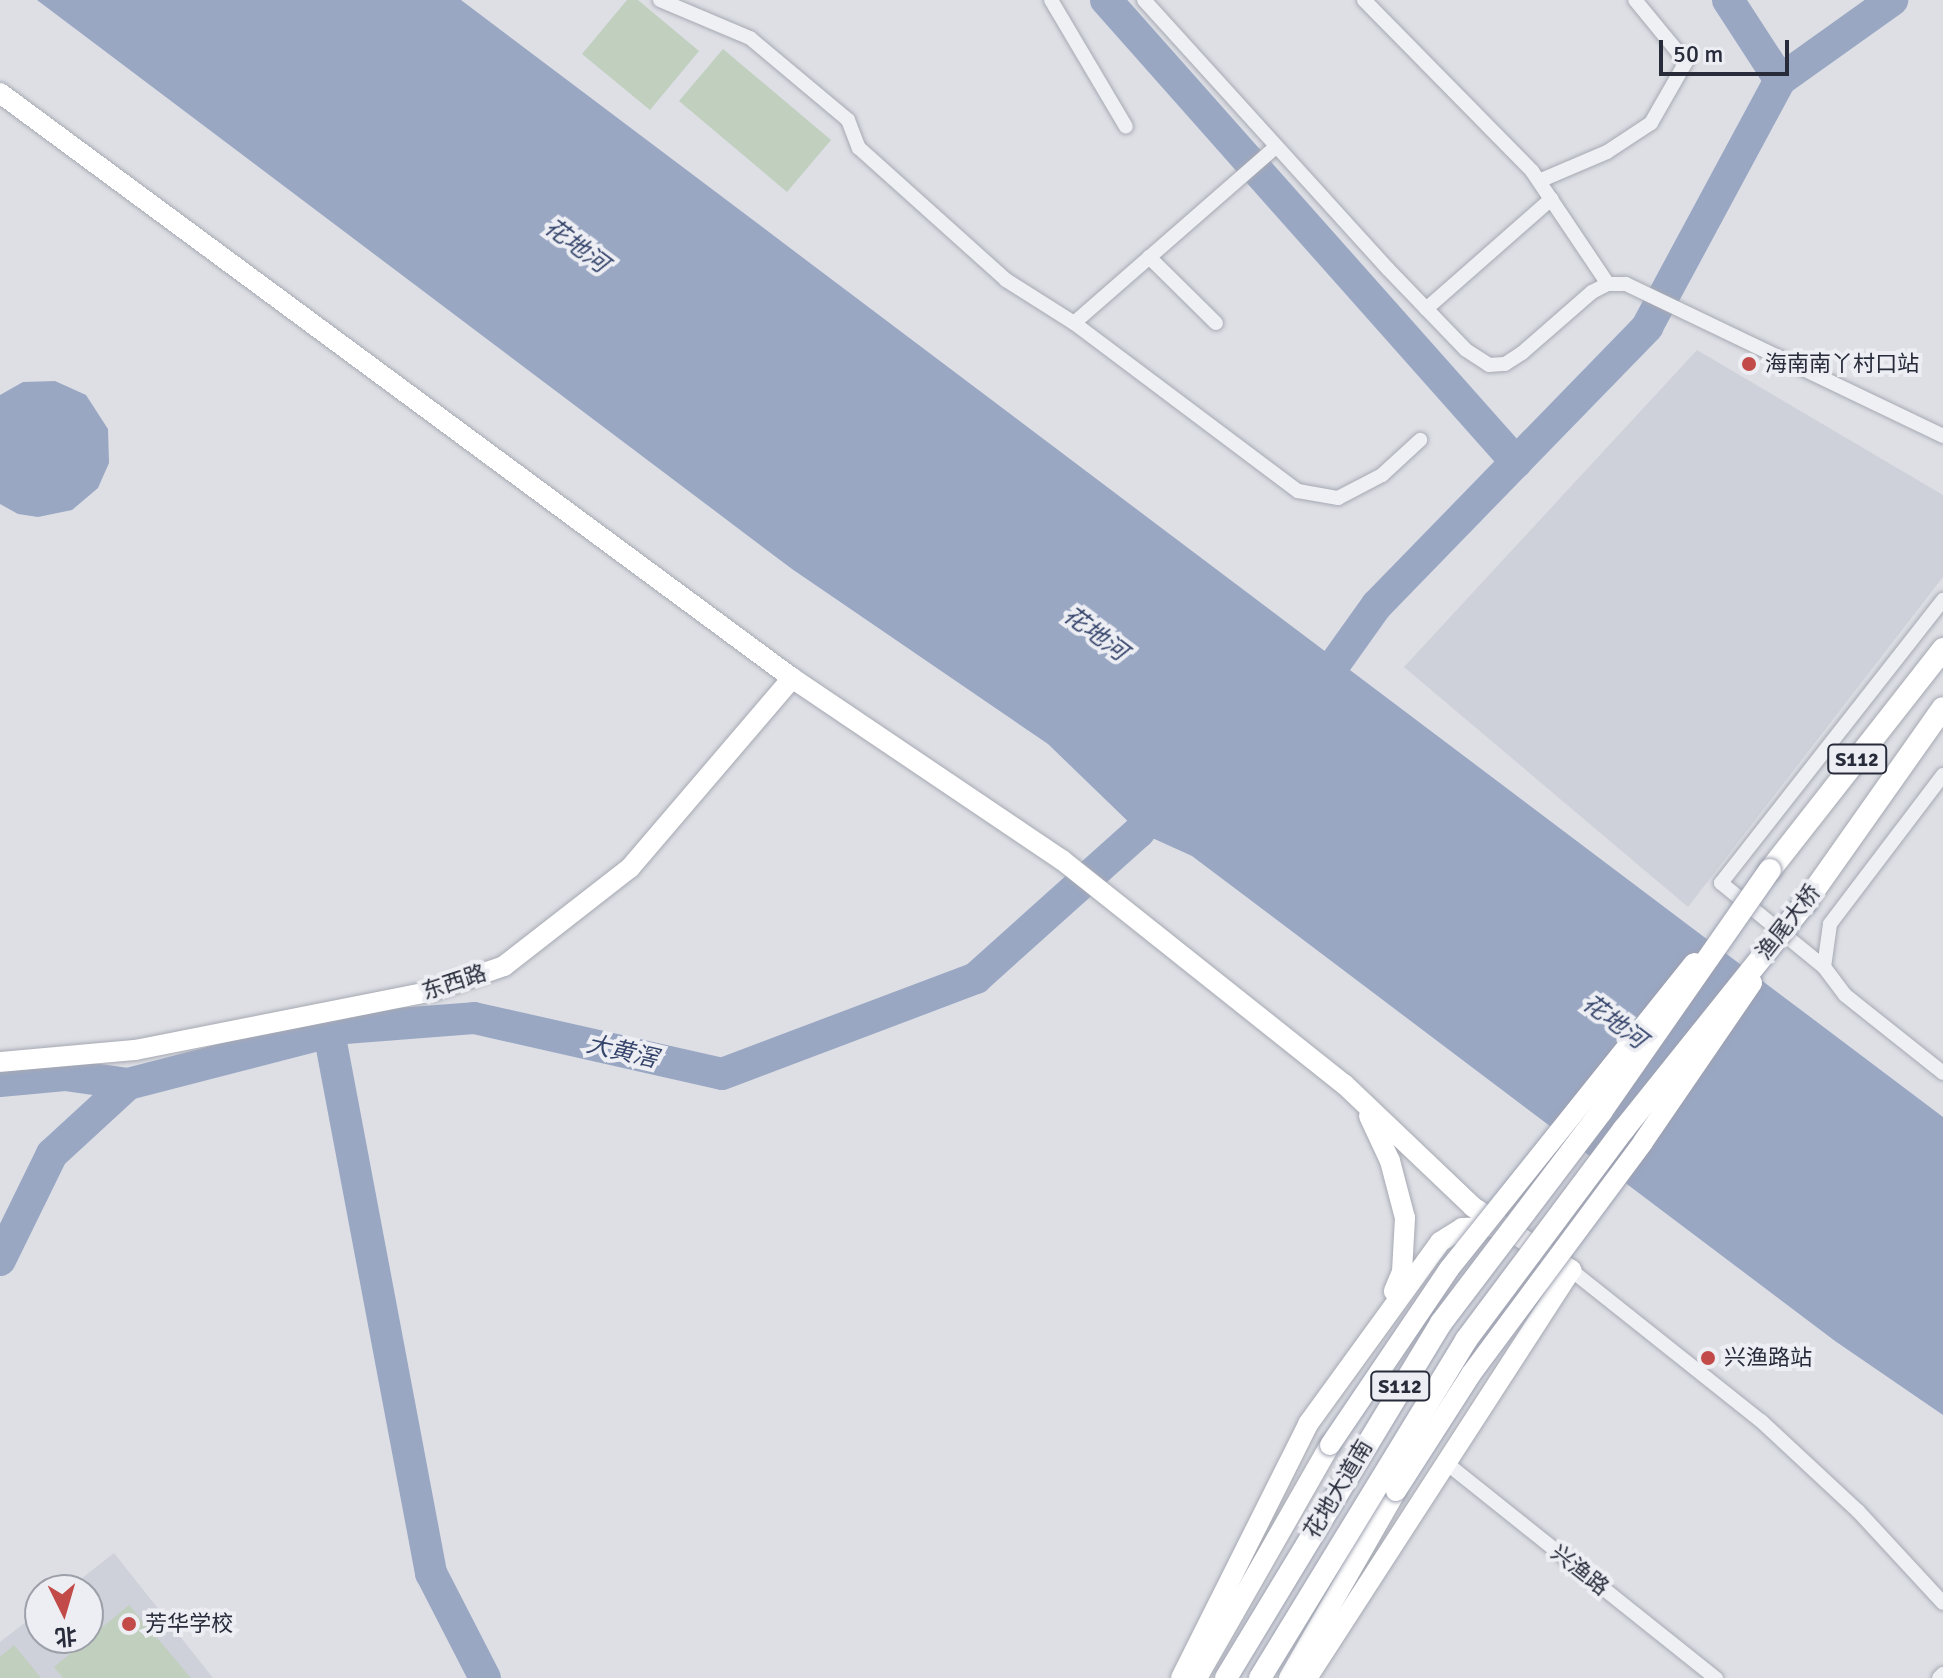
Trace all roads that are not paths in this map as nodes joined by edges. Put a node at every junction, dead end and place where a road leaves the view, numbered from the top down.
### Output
1 (660, 0) edge
2 (1051, 0) edge
3 (1144, 0) edge
4 (1364, 0) edge
5 (1635, 0) edge
6 (0, 93) edge
7 (1126, 127) dead end
8 (1276, 147) junction
9 (1539, 181) junction
10 (1551, 199) junction
11 (1149, 257) junction
12 (1608, 284) junction
13 (1426, 309) junction
14 (1074, 323) junction
15 (1216, 323) dead end
16 (1943, 436) edge
17 (1420, 440) dead end
18 (1943, 600) edge
19 (1943, 649) edge
20 (792, 678) junction
21 (1943, 708) edge
22 (1943, 775) edge
23 (1770, 870) junction
24 (1806, 902) junction
25 (1824, 967) junction
26 (0, 1062) edge
27 (1943, 1073) edge
28 (1344, 1084) junction
29 (1624, 1129) joint
30 (1500, 1228) junction
31 (1571, 1270) junction
32 (1384, 1316) junction
33 (1445, 1462) junction
34 (1943, 1603) edge
35 (1181, 1678) edge
36 (1197, 1678) edge
37 (1226, 1678) edge
38 (1260, 1678) edge
39 (1289, 1678) edge
40 (1307, 1678) edge
41 (1716, 1678) edge

1 - 14 street
2 - 7 street
3 - 8 street
4 - 9 street
5 - 9 street
6 - 20 street
8 - 11 street
8 - 13 street
9 - 10 street
10 - 12 street
10 - 13 street
11 - 14 street
11 - 15 street
12 - 13 street
12 - 16 street
14 - 17 street
18 - 25 street
19 - 23 main road, S112
20 - 26 street, 东西路
20 - 28 street
21 - 24 main road, 渔尾大桥 / S112
22 - 25 street
23 - 36 street, bridge
23 - 37 main road, 花地大道南 / S112, bridge
24 - 29 main road, 渔尾大桥 / S112, bridge
24 - 39 street, bridge
25 - 27 street
28 - 30 street
28 - 32 street
29 - 38 main road, 花地大道南 / S112, bridge
30 - 31 street
30 - 32 street
31 - 33 street
31 - 34 street
32 - 35 street
33 - 40 street
33 - 41 street, 兴渔路

